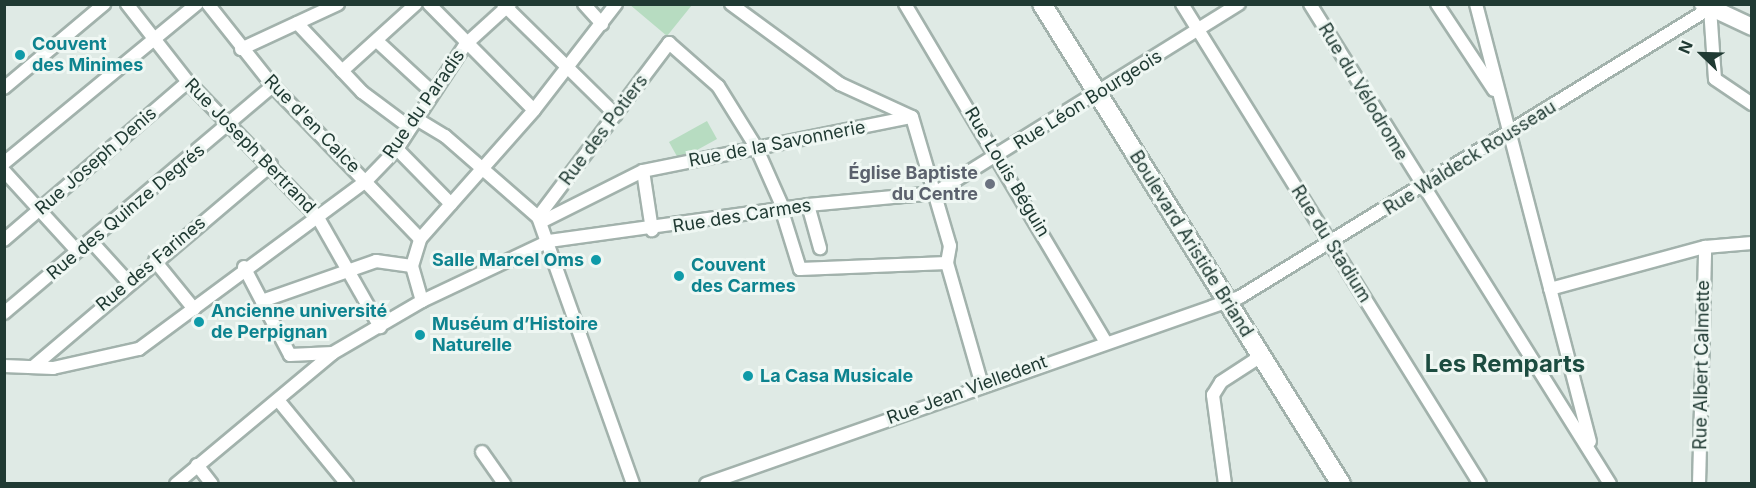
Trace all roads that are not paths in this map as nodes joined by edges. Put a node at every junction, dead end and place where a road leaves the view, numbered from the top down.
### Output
1 (104, 4) edge
2 (127, 4) edge
3 (197, 4) edge
4 (208, 4) edge
5 (338, 4) edge
6 (417, 4) edge
7 (429, 4) edge
8 (584, 4) edge
9 (616, 4) edge
10 (731, 4) edge
11 (905, 4) edge
12 (1042, 4) edge
13 (1182, 4) edge
14 (1239, 4) edge
15 (1310, 4) edge
16 (1437, 4) edge
17 (1476, 4) edge
18 (507, 6) edge
19 (1710, 6) edge
20 (319, 8) edge
21 (297, 23) junction
22 (602, 24) junction
23 (1752, 27) edge
24 (1198, 30) junction
25 (151, 39) junction
26 (377, 41) junction
27 (465, 45) junction
28 (241, 49) junction
29 (567, 69) junction
30 (342, 71) junction
31 (188, 82) junction
32 (273, 86) junction
33 (4, 88) edge
34 (432, 92) junction
35 (1098, 94) junction
36 (1499, 95) junction
37 (1752, 104) edge
38 (534, 110) junction
39 (616, 115) junction
40 (912, 117) junction
41 (412, 122) junction
42 (230, 125) junction
43 (1509, 134) junction
44 (756, 147) junction
45 (397, 149) junction
46 (998, 156) junction
47 (4, 163) edge
48 (271, 165) junction
49 (484, 168) junction
50 (4, 171) edge
51 (643, 171) junction
52 (366, 181) junction
53 (1421, 189) junction
54 (935, 193) junction
55 (451, 204) junction
56 (808, 205) junction
57 (782, 208) junction
58 (39, 210) junction
59 (317, 216) junction
60 (539, 220) junction
61 (652, 230) junction
62 (420, 239) junction
63 (4, 240) edge
64 (549, 240) junction
65 (91, 241) junction
66 (1752, 243) edge
67 (1331, 246) junction
68 (1705, 247) junction
69 (820, 248) dead end
70 (77, 251) junction
71 (155, 261) junction
72 (946, 263) junction
73 (412, 266) junction
74 (244, 267) junction
75 (352, 270) junction
76 (128, 282) junction
77 (1550, 289) junction
78 (1226, 300) junction
79 (262, 301) junction
80 (422, 301) junction
81 (194, 309) junction
82 (4, 313) edge
83 (380, 327) junction
84 (1105, 341) junction
85 (333, 353) junction
86 (1261, 356) junction
87 (4, 366) edge
88 (34, 366) junction
89 (982, 385) junction
90 (278, 400) junction
91 (1592, 447) junction
92 (482, 452) dead end
93 (197, 465) junction
94 (176, 483) edge
95 (212, 483) edge
96 (347, 483) edge
97 (504, 483) edge
98 (633, 483) edge
99 (709, 483) edge
100 (1225, 483) edge
101 (1341, 483) edge
102 (1480, 483) edge
103 (1610, 483) edge
104 (1699, 483) edge

1 - 33 street
2 - 25 street, Rue Joseph Bertrand
3 - 25 street
4 - 28 street, Rue d'en Calce
5 - 20 street
6 - 26 street
7 - 27 street
8 - 22 street
9 - 22 street
10 - 40 street
11 - 46 street, Rue Louis Béguin
12 - 35 main road, Boulevard Aristide Briand
13 - 24 street, Rue du Stadium
14 - 24 street, Rue Léon Bourgeois
15 - 53 street, Rue du Vélodrome
16 - 36 street
17 - 36 street
18 - 27 street, Rue du Paradis
18 - 29 street
19 - 23 street
19 - 37 street
19 - 43 street, Rue Waldeck Rousseau
20 - 21 street
21 - 28 street
21 - 30 street
22 - 29 street
24 - 35 street, Rue Léon Bourgeois
24 - 67 street, Rue du Stadium
25 - 31 street, Rue Joseph Bertrand
25 - 47 street
26 - 30 street
26 - 34 street
27 - 34 street, Rue du Paradis
27 - 38 street
28 - 32 street, Rue d'en Calce
29 - 38 street
29 - 39 street
30 - 41 street
31 - 42 street, Rue Joseph Bertrand
31 - 58 street, Rue Joseph Denis
32 - 42 street, Rue des Quinze Degrés
32 - 52 street, Rue d'en Calce
34 - 41 street, Rue du Paradis
35 - 46 street, Rue Léon Bourgeois
35 - 78 main road, Boulevard Aristide Briand
36 - 43 street
38 - 49 street
39 - 44 street, Rue des Potiers
39 - 60 street, Rue des Potiers
40 - 44 street, Rue de la Savonnerie
40 - 54 street
41 - 45 street, Rue du Paradis
41 - 49 street
42 - 48 street, Rue Joseph Bertrand
42 - 65 street, Rue des Quinze Degrés
43 - 53 street, Rue Waldeck Rousseau
43 - 77 street
44 - 51 street, Rue de la Savonnerie
44 - 57 street
45 - 52 street, Rue du Paradis
45 - 55 street
46 - 54 street, Rue Léon Bourgeois
46 - 84 street, Rue Louis Béguin
48 - 59 street, Rue Joseph Bertrand
48 - 71 street, Rue des Farines
49 - 55 street
49 - 60 street
50 - 58 street
51 - 60 street, Rue de la Savonnerie
51 - 61 street
52 - 59 street, Rue du Paradis
52 - 62 street, Rue d'en Calce
53 - 67 street, Rue Waldeck Rousseau
53 - 91 street, Rue du Vélodrome
54 - 56 street, Rue des Carmes
54 - 72 street
55 - 62 street
56 - 57 street, Rue des Carmes
56 - 69 street
57 - 61 street, Rue des Carmes
57 - 72 street
58 - 63 street, Rue Joseph Denis
58 - 70 street
59 - 74 street, Rue du Paradis
59 - 75 street, Rue Joseph Bertrand
60 - 64 street
61 - 64 street, Rue des Carmes
62 - 73 street
64 - 80 street
64 - 98 street
65 - 70 street, Rue des Quinze Degrés
65 - 76 street
66 - 68 street
67 - 78 street, Rue Waldeck Rousseau
67 - 102 street, Rue du Stadium
68 - 77 street
68 - 104 street, Rue Albert Calmette
70 - 82 street, Rue des Quinze Degrés
71 - 76 street, Rue des Farines
71 - 81 street
72 - 89 street
73 - 75 street
73 - 80 street
74 - 79 street
74 - 81 street, Rue du Paradis
75 - 79 street
75 - 83 street, Rue Joseph Bertrand
76 - 88 street, Rue des Farines
77 - 91 street
78 - 84 street, Rue Jean Vielledent
78 - 86 main road, Boulevard Aristide Briand
79 - 85 street
80 - 83 street
81 - 88 street, Rue du Paradis
83 - 85 street
84 - 89 street, Rue Jean Vielledent
85 - 90 street
86 - 100 street
86 - 101 main road, Boulevard Aristide Briand
87 - 88 street, Rue du Paradis
89 - 99 street, Rue Jean Vielledent
90 - 93 street
90 - 96 street
91 - 103 street, Rue du Vélodrome
92 - 97 street
93 - 94 street
93 - 95 street

